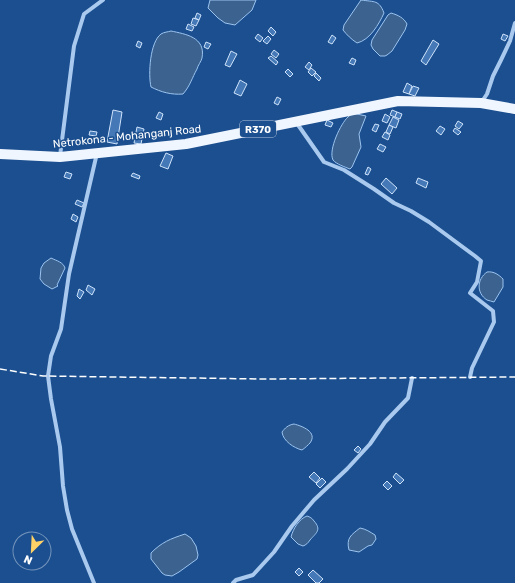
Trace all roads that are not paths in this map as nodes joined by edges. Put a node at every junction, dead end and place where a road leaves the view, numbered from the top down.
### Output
1 (103, 0) edge
2 (515, 23) edge
3 (481, 103) junction
4 (515, 109) edge
5 (296, 122) junction
6 (97, 153) junction
7 (0, 154) edge
8 (60, 157) junction
9 (470, 377) dead end
10 (412, 378) dead end
11 (94, 583) edge
12 (233, 583) edge

1 - 8 street
2 - 3 street
3 - 4 main road, Netrokona - Mohanganj Road / R370
3 - 5 main road, Netrokona - Mohanganj Road / R370
5 - 6 main road, Netrokona - Mohanganj Road / R370
5 - 9 street
6 - 8 main road, Netrokona - Mohanganj Road / R370
6 - 11 street
7 - 8 main road, Netrokona - Mohanganj Road / R370
10 - 12 street

